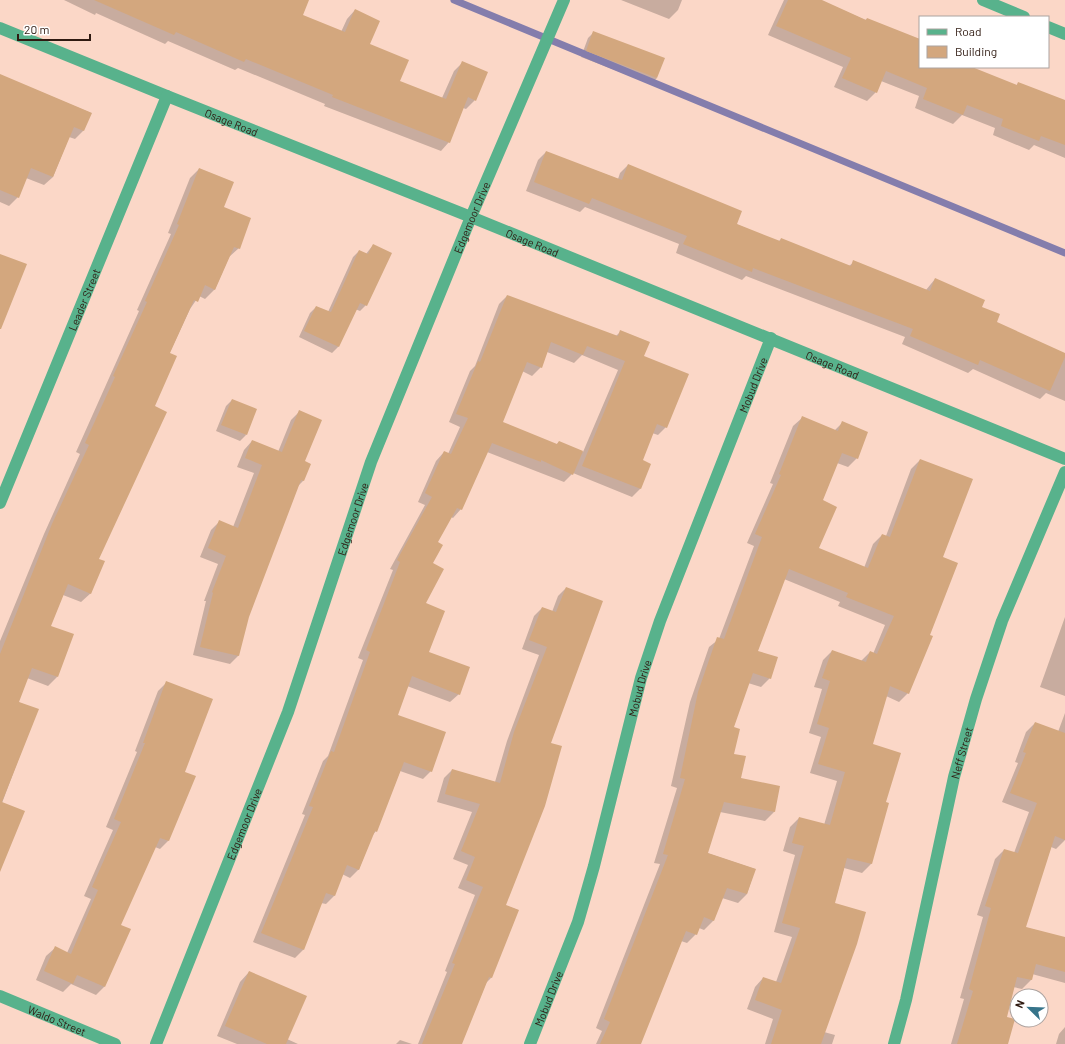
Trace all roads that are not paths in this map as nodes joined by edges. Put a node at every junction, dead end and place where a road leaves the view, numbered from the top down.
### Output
1 (564, 0) edge
2 (983, 0) edge
3 (1022, 16) edge
4 (1049, 27) edge
5 (0, 28) edge
6 (1065, 34) edge
7 (167, 96) junction
8 (471, 217) junction
9 (771, 338) junction
10 (1065, 459) edge
11 (1065, 472) edge
12 (0, 503) edge
13 (0, 996) edge
14 (115, 1044) edge
15 (156, 1044) edge
16 (530, 1044) edge
17 (894, 1044) edge

1 - 8 street, Edgemoor Drive
2 - 3 street
4 - 6 street
5 - 7 street, Osage Road
7 - 8 street, Osage Road
7 - 12 street, Leader Street
8 - 9 street, Osage Road
8 - 15 street, Edgemoor Drive
9 - 10 street, Osage Road
9 - 16 street, Mobud Drive
11 - 17 street, Neff Street
13 - 14 street, Waldo Street

